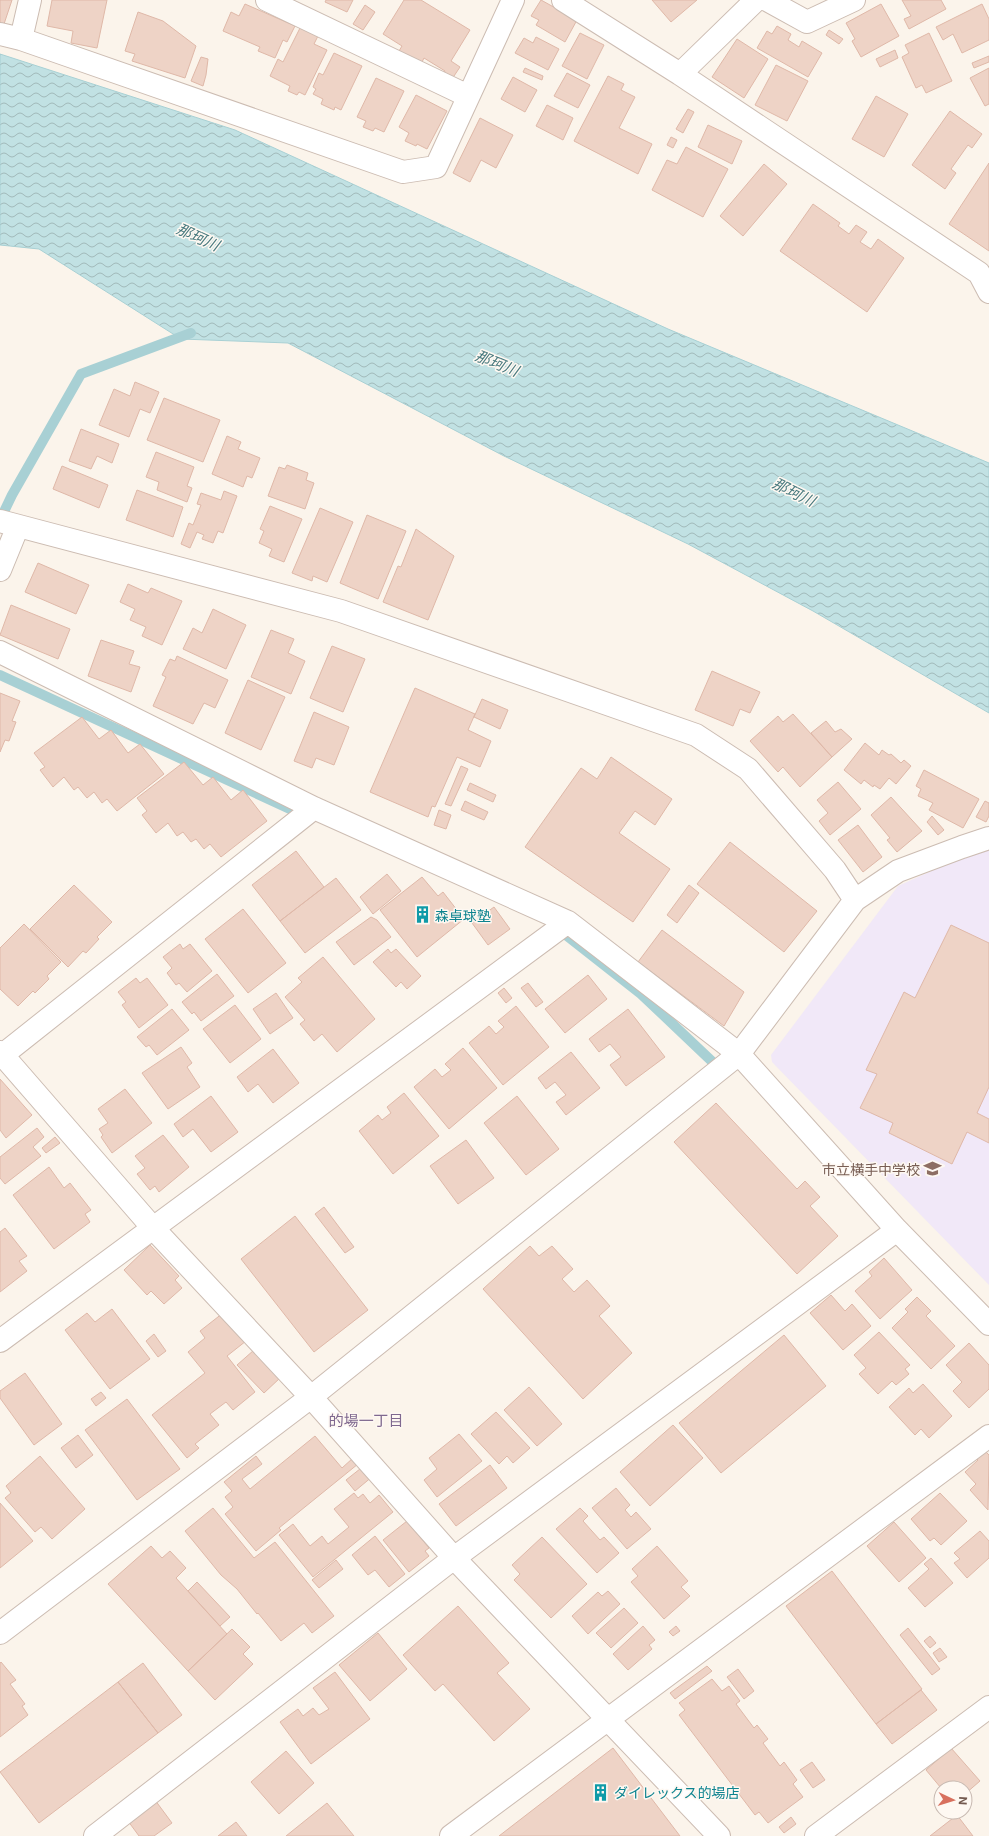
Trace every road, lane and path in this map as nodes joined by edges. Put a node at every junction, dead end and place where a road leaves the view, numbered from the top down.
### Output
1 (30, 0) edge
2 (267, 0) edge
3 (513, 0) edge
4 (563, 0) edge
5 (756, 0) edge
6 (767, 0) edge
7 (854, 0) edge
8 (0, 34) edge
9 (21, 39) junction
10 (680, 74) junction
11 (468, 96) junction
12 (989, 292) edge
13 (9, 523) edge
14 (0, 570) edge
15 (0, 652) edge
16 (314, 808) junction
17 (989, 838) edge
18 (856, 900) junction
19 (568, 922) junction
20 (739, 1054) junction
21 (1, 1055) edge
22 (153, 1228) junction
23 (896, 1230) junction
24 (989, 1324) edge
25 (0, 1341) edge
26 (311, 1397) junction
27 (989, 1436) edge
28 (454, 1558) junction
29 (0, 1633) edge
30 (989, 1707) edge
31 (608, 1719) junction
32 (95, 1836) edge
33 (451, 1836) edge
34 (719, 1836) edge
35 (816, 1836) edge

1 - 9 street
2 - 11 street
3 - 11 street
4 - 10 street
5 - 10 street
6 - 7 street
8 - 9 street
9 - 11 street
10 - 12 street
13 - 14 street
13 - 18 street
15 - 16 street
16 - 19 street
16 - 21 street
17 - 18 street
18 - 20 street
19 - 20 street
19 - 22 street
20 - 23 street
20 - 26 street
21 - 22 street
22 - 25 street
22 - 26 street
23 - 24 street
23 - 28 street
26 - 28 street
26 - 29 street
27 - 31 street
28 - 31 street
28 - 32 street
30 - 35 street
31 - 33 street
31 - 34 street

